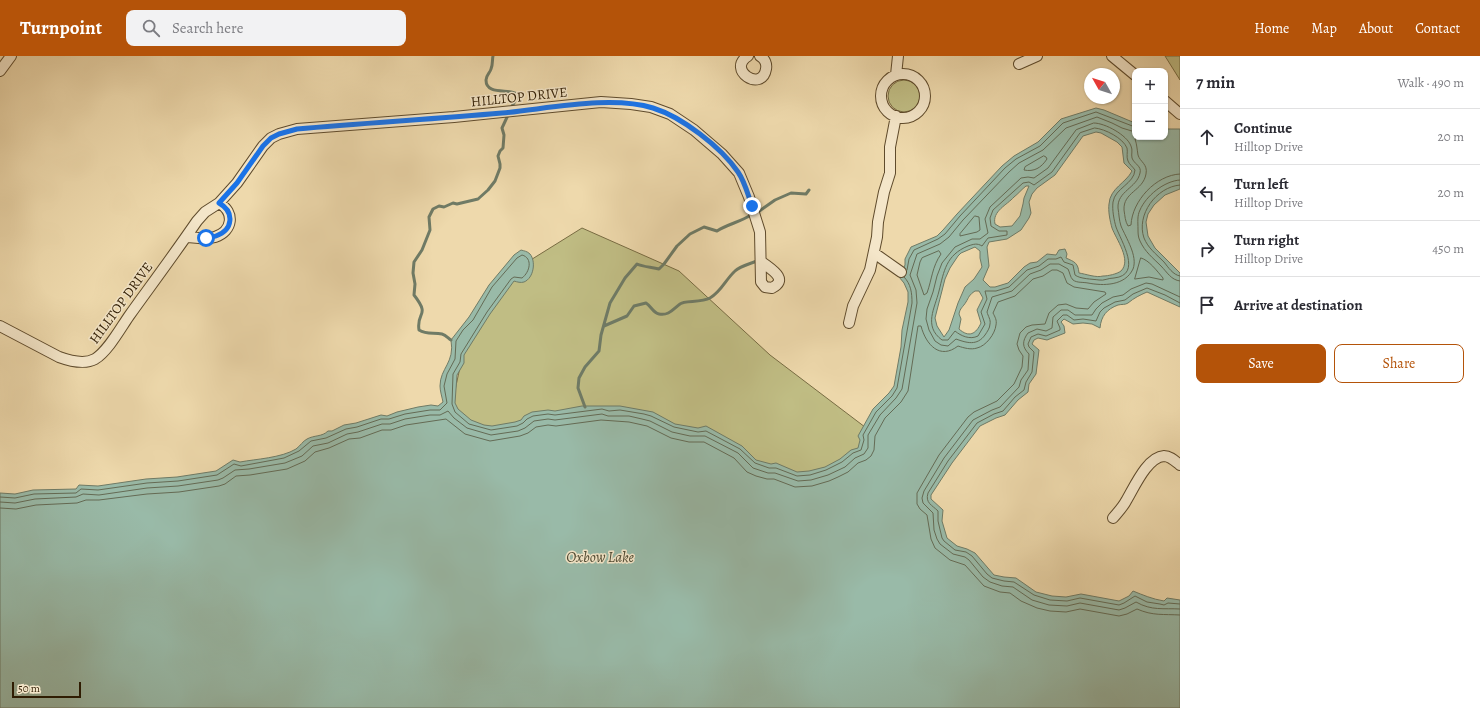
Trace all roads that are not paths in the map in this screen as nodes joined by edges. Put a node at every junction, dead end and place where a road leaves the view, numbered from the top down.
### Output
1 (12, 56) edge
2 (748, 56) edge
3 (760, 56) edge
4 (898, 56) edge
5 (1037, 56) edge
6 (1112, 56) edge
7 (1019, 64) dead end
8 (0, 71) edge
9 (1132, 73) edge
10 (896, 75) junction
11 (1168, 104) edge
12 (1180, 114) edge
13 (896, 116) junction
14 (219, 203) junction
15 (186, 237) junction
16 (874, 253) junction
17 (762, 262) dead end
18 (901, 272) dead end
19 (849, 323) dead end
20 (0, 326) edge
21 (1180, 465) edge
22 (1113, 518) dead end

1 - 8 street
2 - 3 street
4 - 10 street
5 - 7 street
6 - 9 street
10 - 13 street
10 - 13 street
11 - 12 street
13 - 16 street
14 - 15 street, HILLTOP DRIVE
14 - 15 street
14 - 17 street, HILLTOP DRIVE
15 - 20 street, HILLTOP DRIVE
16 - 18 street
16 - 19 street
21 - 22 street

